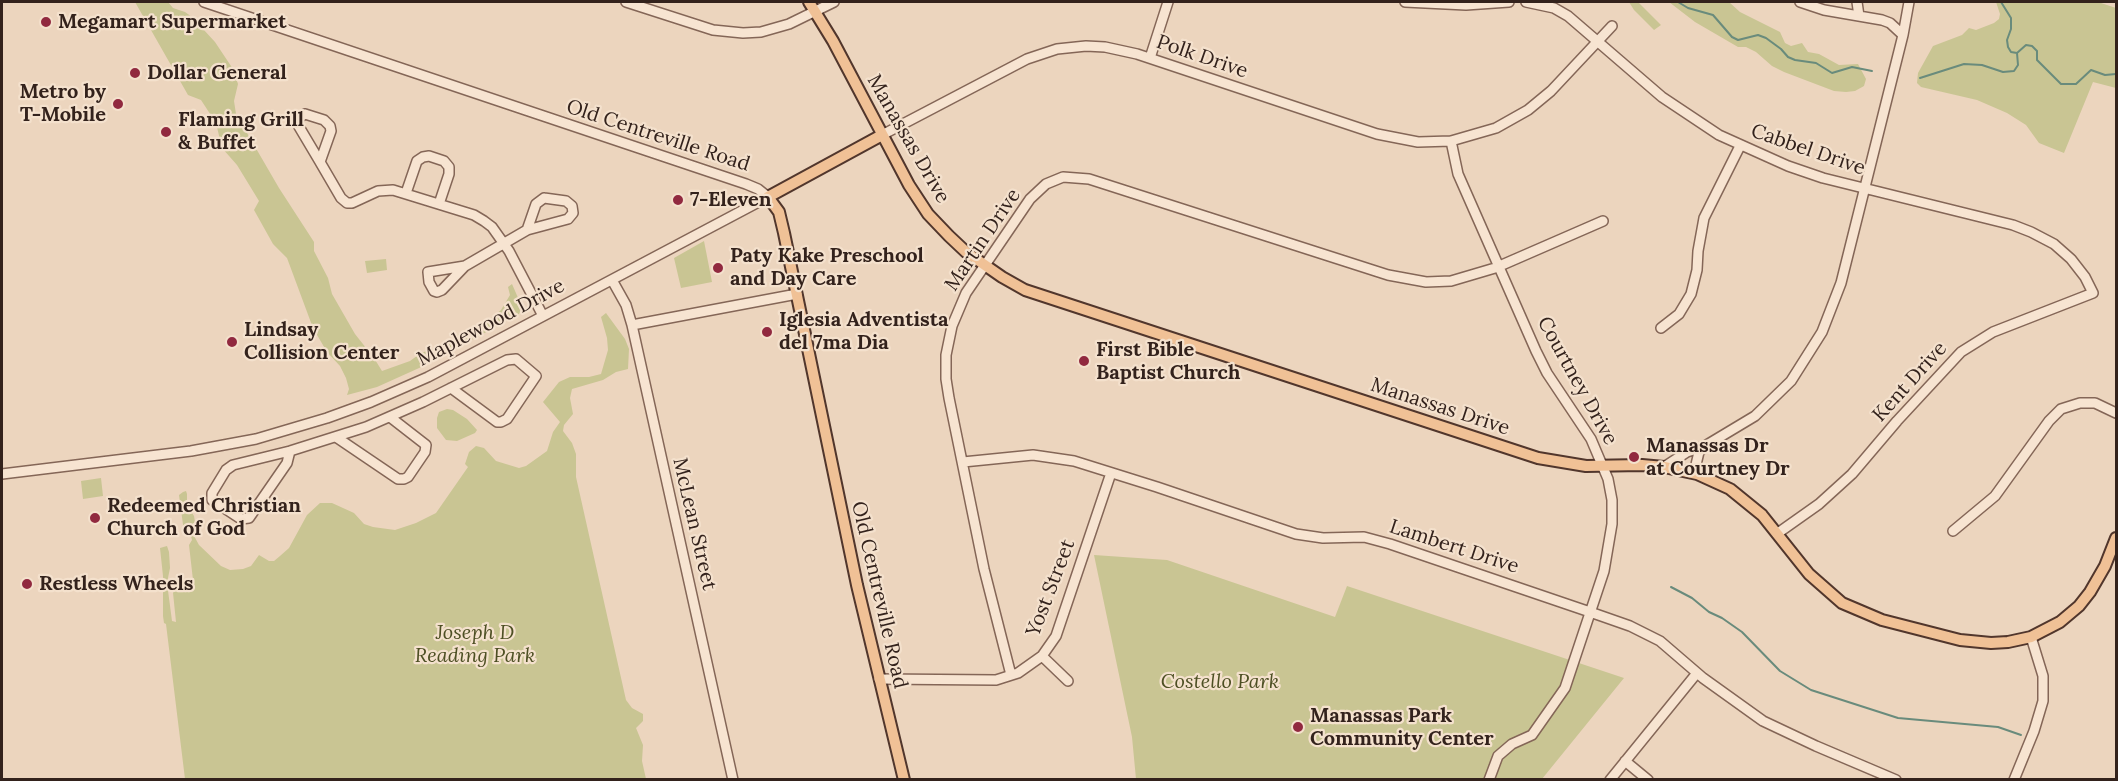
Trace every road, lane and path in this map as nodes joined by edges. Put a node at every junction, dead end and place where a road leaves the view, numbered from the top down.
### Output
1 (204, 2) edge
2 (626, 2) edge
3 (809, 2) edge
4 (834, 2) edge
5 (1168, 2) edge
6 (1405, 2) edge
7 (1509, 2) edge
8 (1526, 2) edge
9 (1800, 2) edge
10 (1857, 2) edge
11 (1909, 2) edge
12 (816, 11) junction
13 (1859, 16) junction
14 (1612, 26) dead end
15 (1903, 35) junction
16 (1599, 41) junction
17 (1150, 58) junction
18 (882, 135) junction
19 (1451, 141) junction
20 (1740, 146) junction
21 (320, 162) junction
22 (1864, 189) junction
23 (406, 194) junction
24 (768, 197) junction
25 (440, 204) junction
26 (1603, 221) dead end
27 (527, 230) junction
28 (504, 243) junction
29 (983, 265) junction
30 (465, 266) dead end
31 (1498, 267) junction
32 (612, 280) junction
33 (2093, 293) joint
34 (797, 294) junction
35 (543, 316) junction
36 (632, 325) junction
37 (1661, 328) dead end
38 (451, 388) junction
39 (2116, 413) edge
40 (390, 417) junction
41 (310, 424) junction
42 (336, 437) junction
43 (316, 443) junction
44 (1705, 446) junction
45 (290, 451) junction
46 (963, 462) junction
47 (1603, 466) junction
48 (1664, 467) junction
49 (1111, 473) junction
50 (1694, 473) junction
51 (2, 474) edge
52 (1953, 531) dead end
53 (1778, 533) junction
54 (2116, 538) edge
55 (1590, 612) junction
56 (2031, 637) junction
57 (1042, 656) junction
58 (1697, 673) junction
59 (1011, 675) junction
60 (879, 679) junction
61 (1068, 681) dead end
62 (1625, 761) junction
63 (733, 780) edge
64 (904, 780) edge
65 (1489, 780) edge
66 (1610, 780) edge
67 (1648, 780) edge
68 (1896, 780) edge
69 (2014, 780) edge

1 - 24 street, Old Centreville Road
2 - 12 street
3 - 12 main road, Manassas Drive
4 - 12 street
5 - 17 street
6 - 7 street
8 - 16 street, Cabbel Drive
9 - 13 street
10 - 13 street
11 - 15 street
12 - 18 main road, Manassas Drive
13 - 15 street
14 - 16 street, Polk Drive
15 - 22 street
16 - 19 street, Polk Drive
16 - 20 street, Cabbel Drive
17 - 18 street, Polk Drive
17 - 19 street, Polk Drive
18 - 24 main road, Polk Drive
18 - 29 main road, Manassas Drive
19 - 31 street, Courtney Drive
20 - 22 street, Cabbel Drive
20 - 37 street
21 - 21 street
21 - 23 street
22 - 33 street, Cabbel Drive
22 - 44 street
23 - 25 street
23 - 25 street
24 - 32 street, Maplewood Drive
24 - 34 main road, Old Centreville Road
25 - 28 street
26 - 31 street, Martin Drive
27 - 27 street
27 - 28 street
28 - 30 street
28 - 35 street
29 - 31 street, Martin Drive
29 - 46 street, Martin Drive
29 - 47 main road, Manassas Drive
31 - 47 street, Courtney Drive
32 - 35 street, Maplewood Drive
32 - 36 street, McLean Street
33 - 53 street, Kent Drive
34 - 36 street
34 - 60 main road, Old Centreville Road
35 - 41 street, Maplewood Drive
36 - 63 street, McLean Street
38 - 38 street
38 - 40 street
39 - 52 street
40 - 42 street
40 - 42 street
41 - 43 street
41 - 51 street, Maplewood Drive
42 - 43 street
43 - 45 street
44 - 48 street
44 - 50 street
45 - 45 street
46 - 49 street, Lambert Drive
46 - 59 street, Martin Drive
47 - 48 main road, Manassas Drive
47 - 55 street, Courtney Drive
48 - 50 main road, Manassas Drive
49 - 55 street, Lambert Drive
49 - 57 street, Yost Street
50 - 53 main road, Manassas Drive
53 - 56 main road, Manassas Drive
54 - 56 main road, Manassas Drive
55 - 58 street, Lambert Drive
55 - 65 street, Courtney Drive
56 - 69 street
57 - 59 street, Yost Street
57 - 61 street
58 - 62 street
58 - 68 street, Lambert Drive
59 - 60 street, Yost Street
60 - 64 main road, Old Centreville Road
62 - 66 street
62 - 67 street

